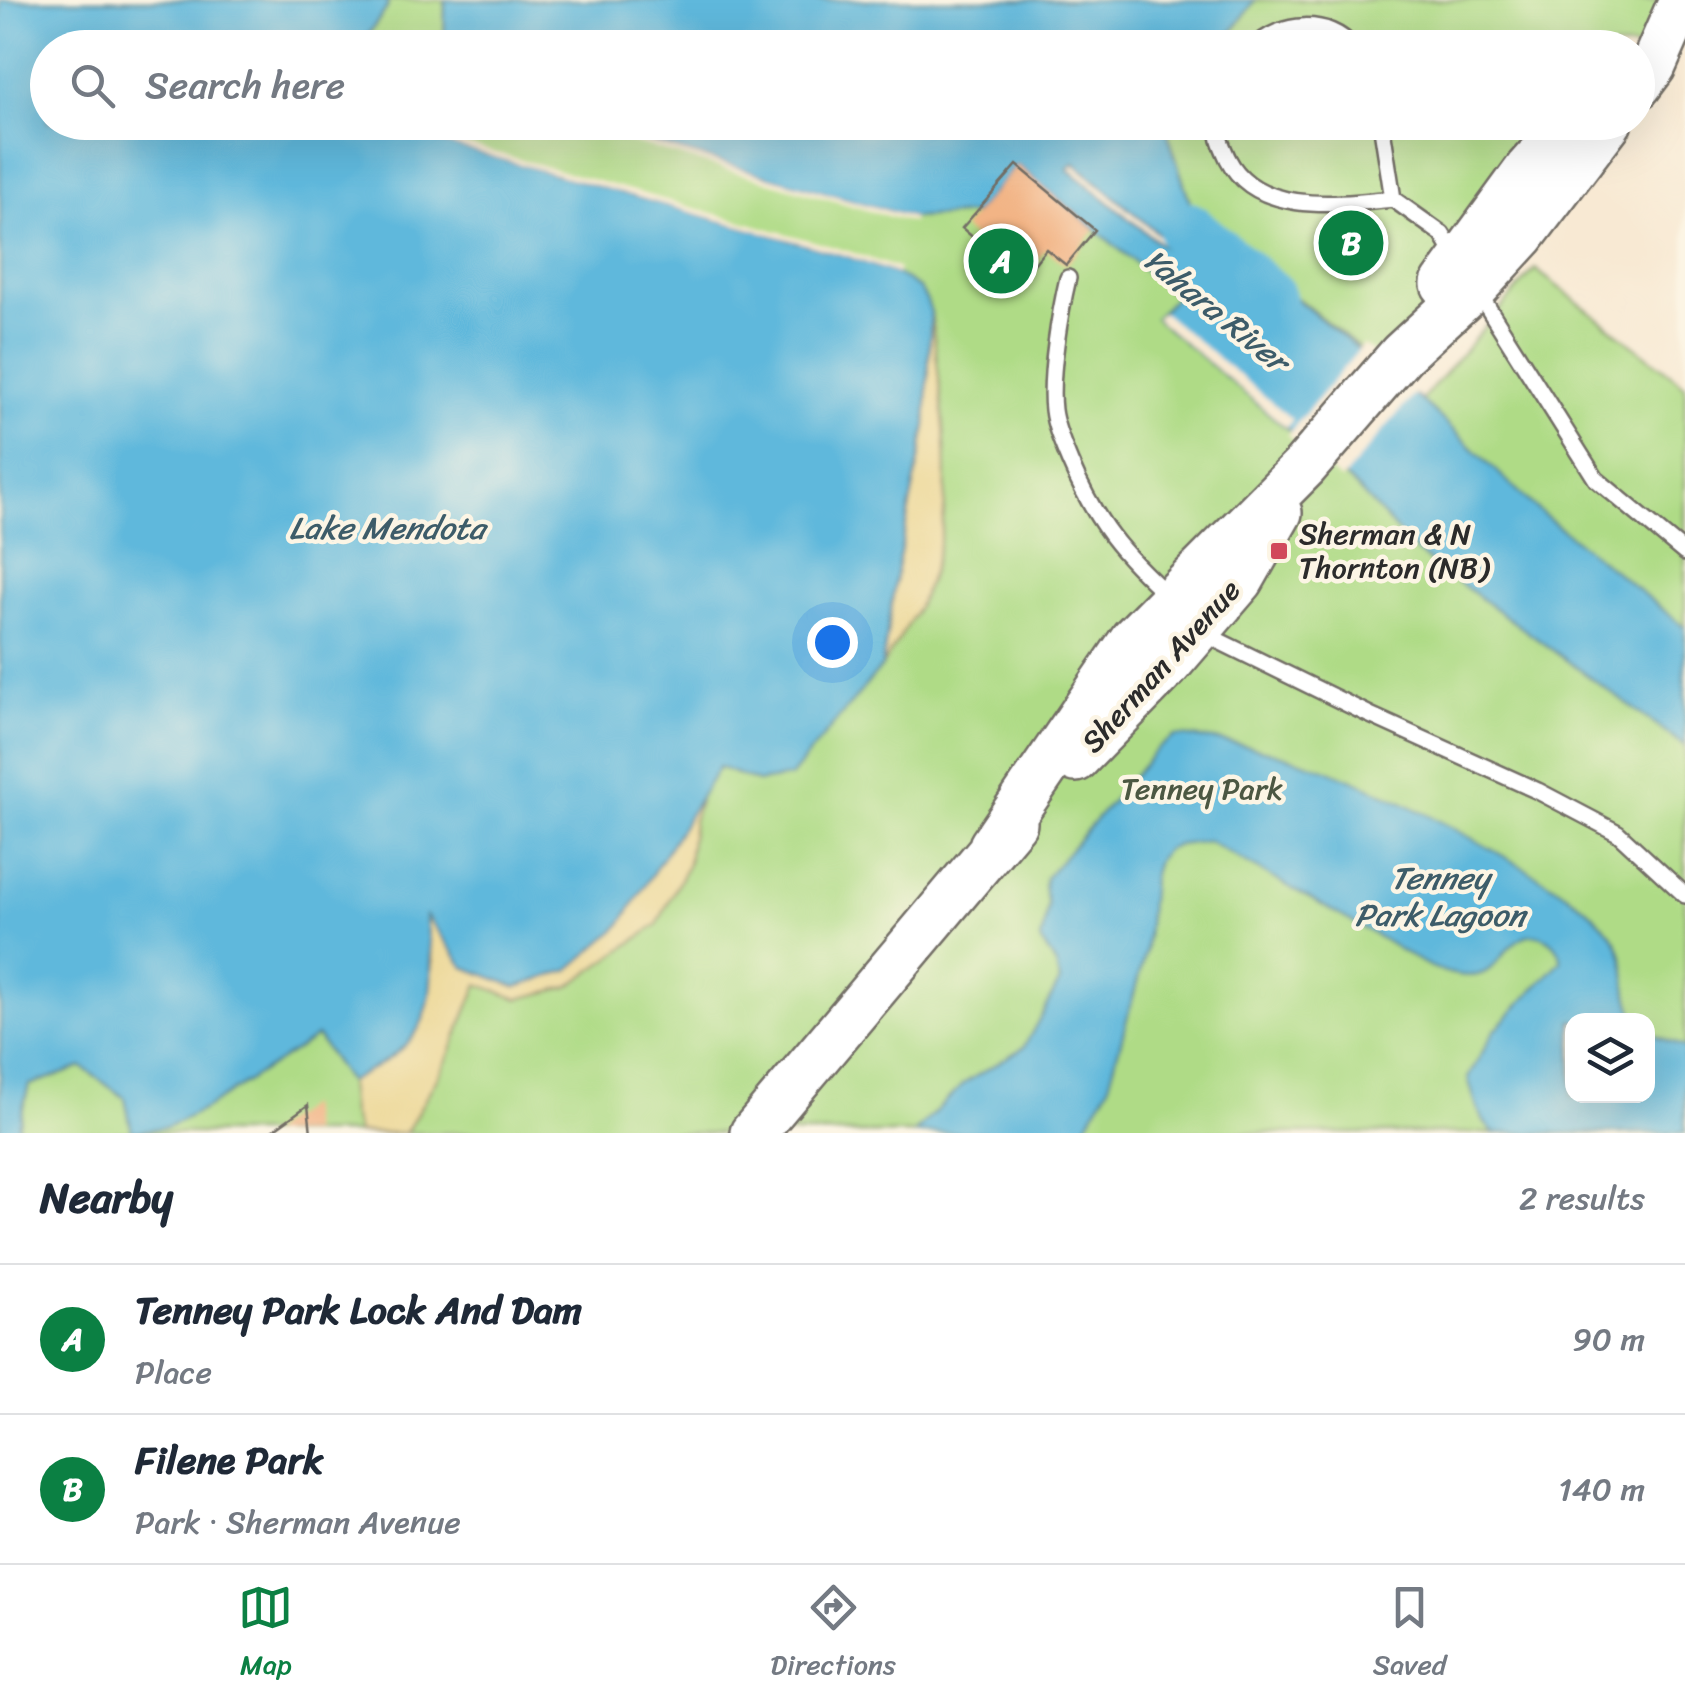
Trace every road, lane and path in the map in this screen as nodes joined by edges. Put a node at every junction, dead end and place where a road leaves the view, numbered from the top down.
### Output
1 (1682, 0) edge
2 (1285, 30) edge
3 (1328, 30) edge
4 (1654, 30) edge
5 (1655, 59) edge
6 (1219, 140) edge
7 (1384, 140) edge
8 (1554, 140) edge
9 (1595, 140) edge
10 (1393, 199) junction
11 (1467, 275) junction
12 (1068, 278) dead end
13 (1685, 553) edge
14 (1187, 613) junction
15 (1685, 896) edge
16 (753, 1133) edge

1 - 4 street
1 - 5 street
2 - 3 lane
6 - 10 lane
7 - 10 lane
8 - 11 street, Sherman Avenue
9 - 11 street, Sherman Avenue
10 - 11 lane
11 - 13 lane
11 - 14 street, Sherman Avenue
12 - 14 lane
14 - 15 lane
14 - 16 street, Sherman Avenue

